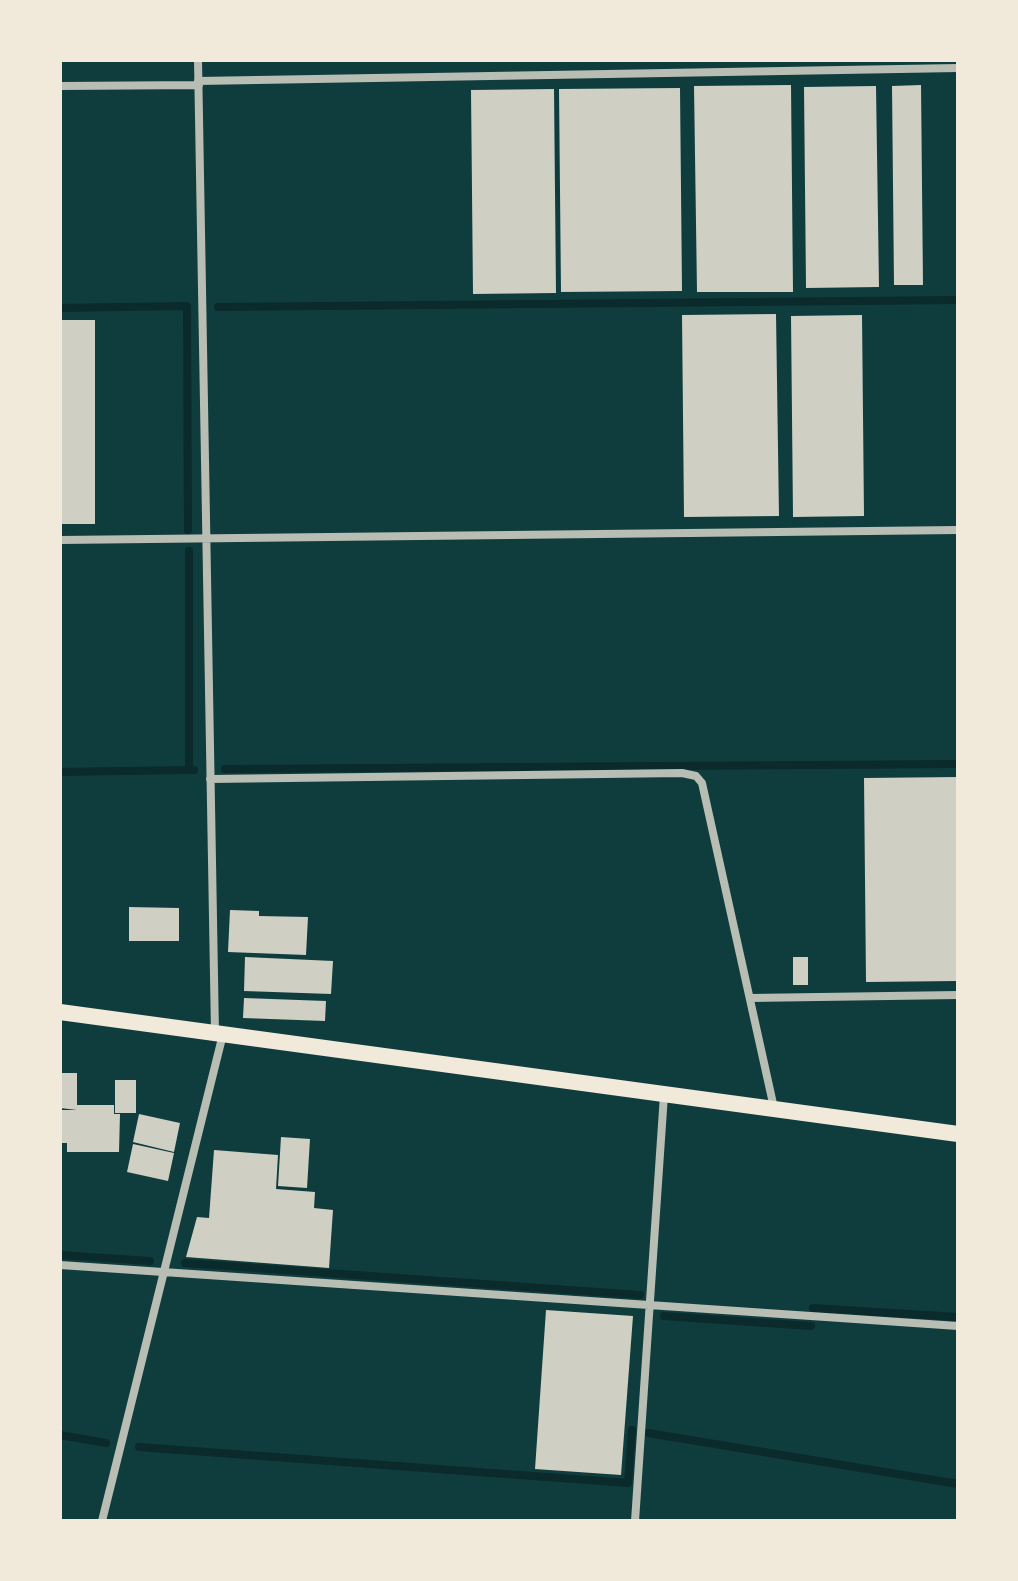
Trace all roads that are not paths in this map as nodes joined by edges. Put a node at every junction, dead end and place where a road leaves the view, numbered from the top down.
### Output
1 (198, 60) edge
2 (958, 68) edge
3 (198, 83) junction
4 (60, 86) edge
5 (958, 530) edge
6 (205, 539) junction
7 (60, 540) edge
8 (210, 779) junction
9 (958, 995) edge
10 (750, 998) junction
11 (60, 1012) edge
12 (219, 1033) junction
13 (664, 1094) junction
14 (774, 1109) junction
15 (958, 1134) edge
16 (60, 1265) edge
17 (165, 1270) junction
18 (651, 1306) junction
19 (958, 1326) edge
20 (102, 1521) edge
21 (635, 1521) edge

1 - 3 street
2 - 3 street
3 - 4 street
3 - 6 street
5 - 6 street
6 - 7 street
6 - 8 street
8 - 10 street
8 - 12 street
9 - 10 street
10 - 14 street
11 - 12 main road
12 - 13 main road
12 - 17 street
13 - 14 main road
13 - 18 street
14 - 15 main road
16 - 17 street
17 - 18 street
17 - 20 street
18 - 19 street
18 - 21 street

